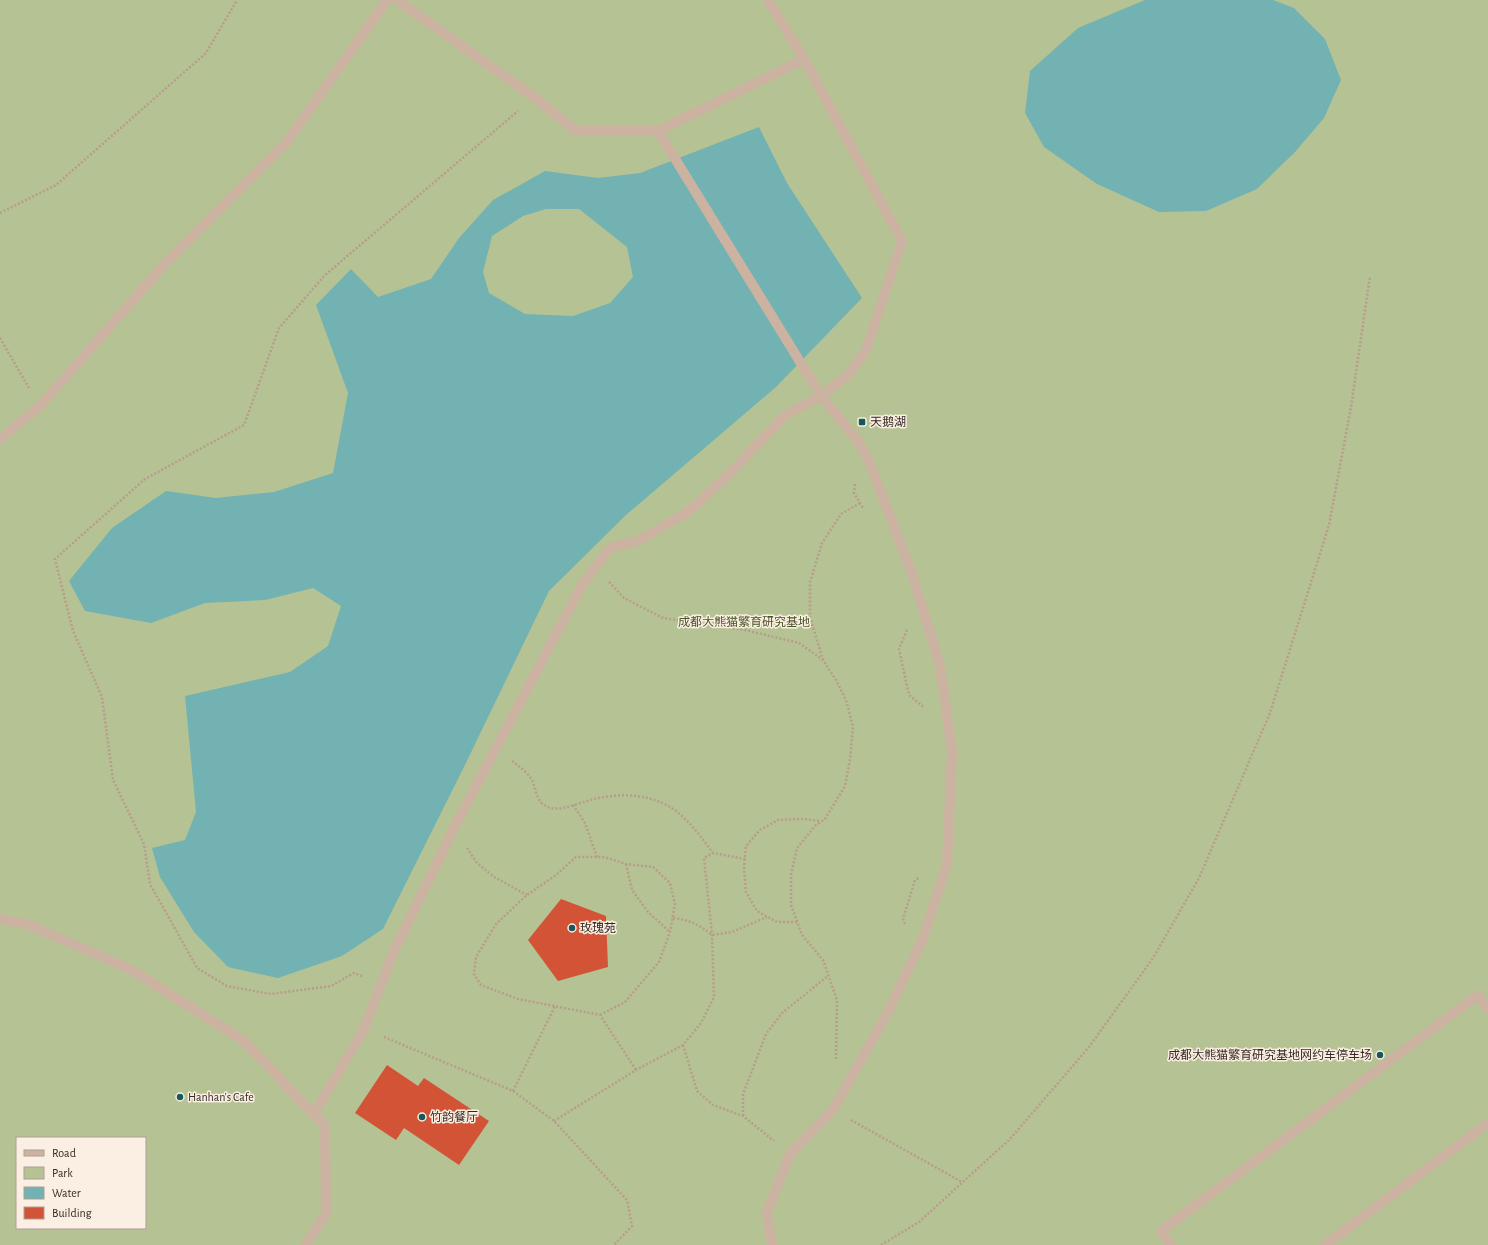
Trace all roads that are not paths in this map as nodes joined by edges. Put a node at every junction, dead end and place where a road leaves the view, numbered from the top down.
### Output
1 (386, 0) edge
2 (397, 0) edge
3 (768, 0) edge
4 (804, 60) junction
5 (658, 131) junction
6 (821, 396) junction
7 (0, 439) edge
8 (0, 919) edge
9 (1488, 1009) edge
10 (314, 1114) junction
11 (1488, 1123) edge
12 (306, 1245) edge
13 (772, 1245) edge
14 (1171, 1245) edge
15 (1325, 1245) edge

1 - 7 lane
2 - 5 lane
3 - 4 lane
4 - 5 lane
4 - 6 lane
5 - 6 lane
6 - 10 lane
6 - 13 lane
8 - 10 lane
9 - 14 lane
10 - 12 lane
11 - 15 lane

